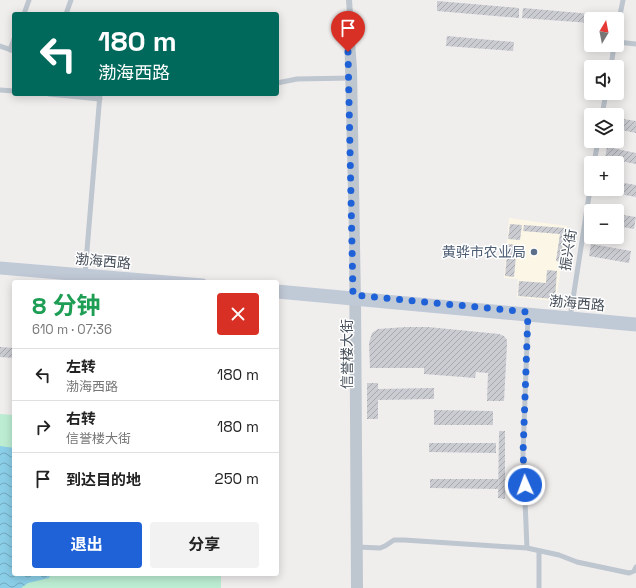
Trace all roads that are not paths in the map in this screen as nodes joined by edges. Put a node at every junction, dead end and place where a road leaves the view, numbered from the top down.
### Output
1 (29, 0) edge
2 (71, 0) edge
3 (345, 0) edge
4 (349, 0) edge
5 (623, 0) edge
6 (25, 12) edge
7 (67, 12) edge
8 (621, 12) edge
9 (624, 43) edge
10 (636, 44) edge
11 (0, 46) edge
12 (12, 51) edge
13 (352, 78) junction
14 (279, 83) edge
15 (0, 90) edge
16 (12, 91) edge
17 (100, 96) edge
18 (589, 196) edge
19 (0, 265) edge
20 (0, 271) edge
21 (85, 275) junction
22 (117, 280) edge
23 (169, 280) edge
24 (279, 288) edge
25 (279, 295) edge
26 (355, 298) junction
27 (528, 315) junction
28 (570, 318) junction
29 (636, 321) edge
30 (636, 328) edge
31 (357, 547) junction
32 (527, 548) junction
33 (539, 551) junction
34 (636, 567) edge
35 (354, 588) edge
36 (360, 588) edge
37 (539, 588) edge

1 - 6 street
2 - 7 street
3 - 13 street, 信誉楼大街
4 - 13 street, 信誉楼大街
5 - 8 street
9 - 10 street
11 - 12 street
13 - 14 street
13 - 26 street, 信誉楼大街
15 - 16 street
17 - 21 street
18 - 28 street, 振兴街
19 - 21 main road, 渤海西路
20 - 21 main road, 渤海西路
21 - 22 main road, 渤海西路
21 - 23 main road, 渤海西路
24 - 26 main road, 渤海西路
25 - 26 main road, 渤海西路
26 - 27 main road, 渤海西路
26 - 31 street, 信誉楼大街
27 - 28 main road, 渤海西路
27 - 32 street
28 - 29 main road, 渤海西路
28 - 30 main road, 渤海西路
31 - 32 street
31 - 35 street, 信誉楼大街
31 - 36 street, 信誉楼大街
32 - 33 street
33 - 34 street
33 - 37 street

